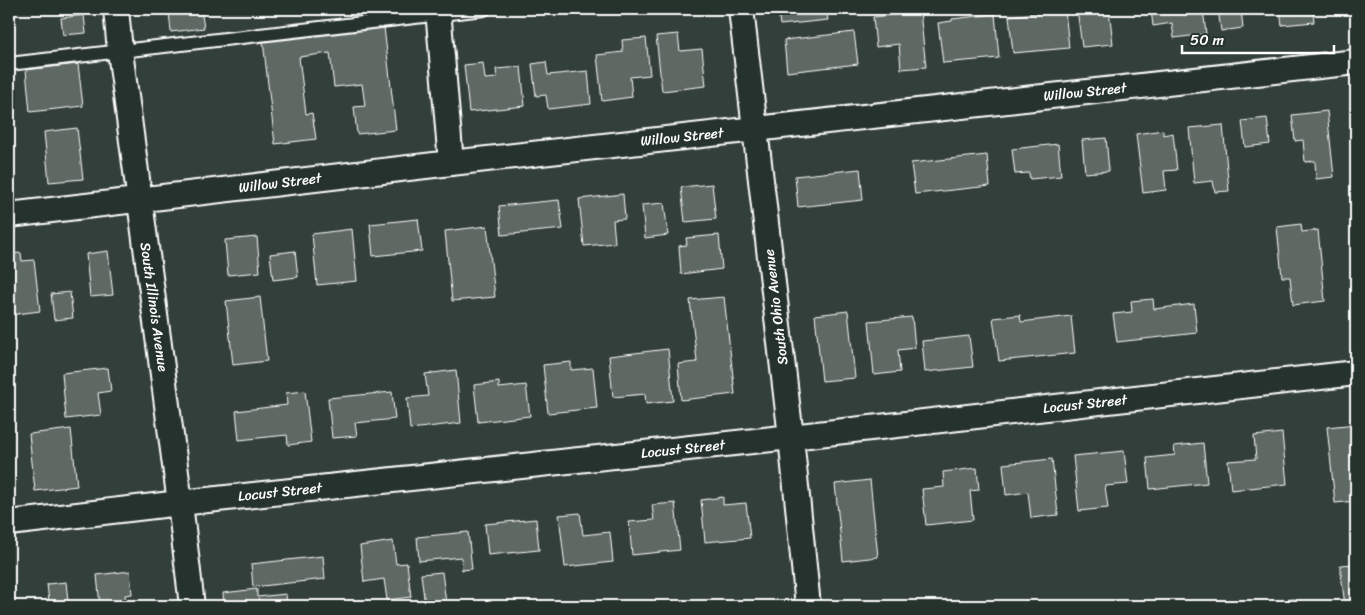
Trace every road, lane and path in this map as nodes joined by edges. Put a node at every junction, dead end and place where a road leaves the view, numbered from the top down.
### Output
1 (116, 9) edge
2 (484, 9) edge
3 (741, 9) edge
4 (438, 11) edge
5 (120, 51) junction
6 (1356, 62) edge
7 (9, 64) edge
8 (756, 128) junction
9 (451, 163) junction
10 (140, 199) junction
11 (9, 215) edge
12 (1356, 373) edge
13 (791, 437) junction
14 (180, 503) junction
15 (9, 523) edge
16 (192, 606) edge
17 (808, 606) edge

1 - 5 street, South Illinois Avenue
2 - 4 lane
3 - 8 street, South Ohio Avenue
4 - 5 lane
4 - 9 street
5 - 7 lane
5 - 10 street, South Illinois Avenue
6 - 8 street, Willow Street
8 - 9 street, Willow Street
8 - 13 street, South Ohio Avenue
9 - 10 street, Willow Street
10 - 11 street, Willow Street
10 - 14 street, South Illinois Avenue
12 - 13 street, Locust Street
13 - 14 street, Locust Street
13 - 17 street, South Ohio Avenue
14 - 15 street, Locust Street
14 - 16 street, South Illinois Avenue

